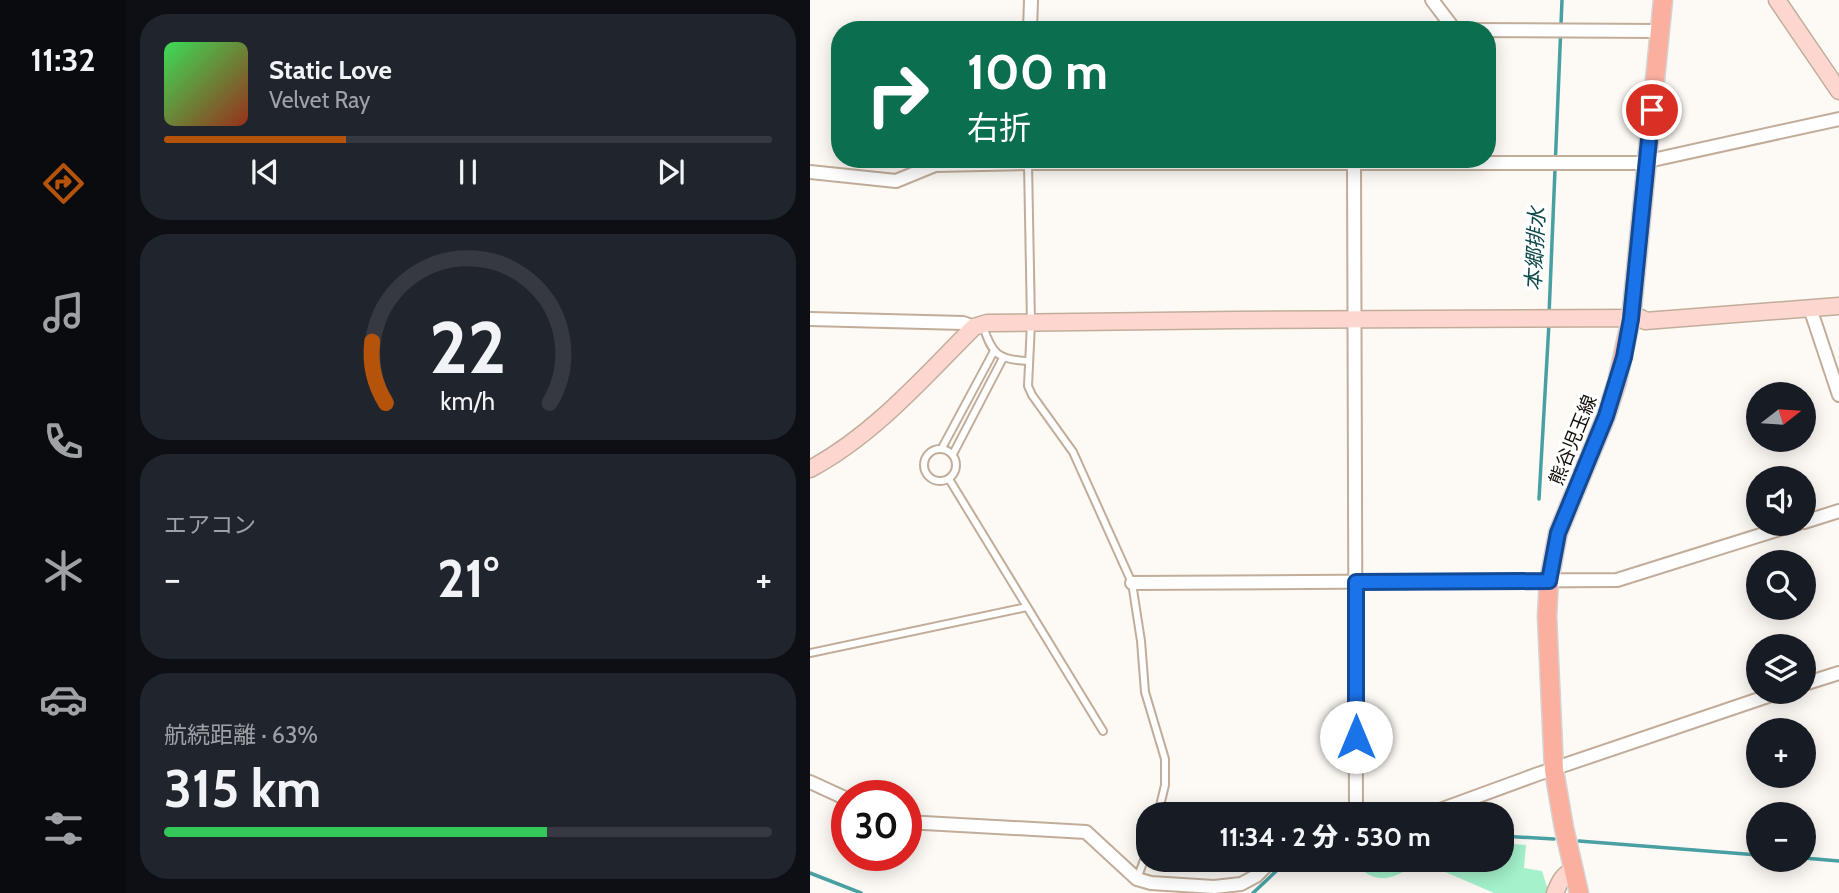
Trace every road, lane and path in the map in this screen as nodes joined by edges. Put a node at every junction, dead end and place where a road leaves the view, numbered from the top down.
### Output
1 (1031, 0) edge
2 (1432, 0) edge
3 (1663, 0) edge
4 (1777, 0) edge
5 (1030, 21) edge
6 (1446, 21) edge
7 (1496, 29) edge
8 (1660, 31) junction
9 (1838, 90) edge
10 (1839, 119) edge
11 (1496, 161) edge
12 (1647, 162) junction
13 (928, 168) edge
14 (1028, 168) edge
15 (1354, 168) edge
16 (810, 172) edge
17 (1839, 306) edge
18 (1810, 308) junction
19 (810, 319) edge
20 (1631, 319) junction
21 (1356, 320) junction
22 (1031, 323) junction
23 (978, 326) junction
24 (994, 351) junction
25 (1003, 358) junction
26 (1028, 361) junction
27 (1839, 395) edge
28 (942, 448) junction
29 (953, 454) junction
30 (810, 469) edge
31 (949, 479) junction
32 (1839, 511) edge
33 (1816, 518) edge
34 (1758, 536) edge
35 (1549, 581) junction
36 (1356, 582) junction
37 (1133, 583) junction
38 (1027, 607) junction
39 (810, 653) edge
40 (1839, 673) edge
41 (1816, 680) edge
42 (1746, 704) edge
43 (1103, 731) dead end
44 (1554, 770) junction
45 (810, 782) edge
46 (831, 792) edge
47 (1161, 802) edge
48 (1356, 802) edge
49 (1463, 802) edge
50 (922, 823) edge
51 (1573, 870) junction
52 (1140, 872) edge
53 (1260, 872) edge
54 (1137, 879) junction
55 (1555, 893) edge
56 (1579, 893) edge

1 - 5 street
2 - 6 street
3 - 8 main road, 熊谷児玉線
4 - 9 street
7 - 8 street
8 - 12 main road, 熊谷児玉線
10 - 12 street
11 - 12 street
12 - 20 main road, 熊谷児玉線
13 - 16 street
14 - 22 lane
15 - 21 street
17 - 18 street
18 - 20 street
18 - 27 street
19 - 23 street
20 - 21 street
20 - 35 main road, 熊谷児玉線
21 - 22 street
21 - 36 street
22 - 23 street
22 - 26 lane
23 - 24 lane
23 - 30 street
24 - 25 lane
24 - 28 lane
25 - 26 lane
25 - 29 lane
26 - 37 lane
28 - 29 lane
28 - 31 lane
29 - 31 lane
31 - 38 lane
32 - 33 street
34 - 35 street
35 - 36 street
35 - 44 main road, 熊谷児玉線
36 - 37 street
36 - 48 street
37 - 47 lane
38 - 39 lane
38 - 43 lane
40 - 41 street
42 - 44 street
44 - 49 street
44 - 51 main road, 熊谷児玉線
45 - 46 street
50 - 54 street
51 - 55 street
51 - 56 main road, 熊谷児玉線
52 - 54 lane
53 - 54 street

